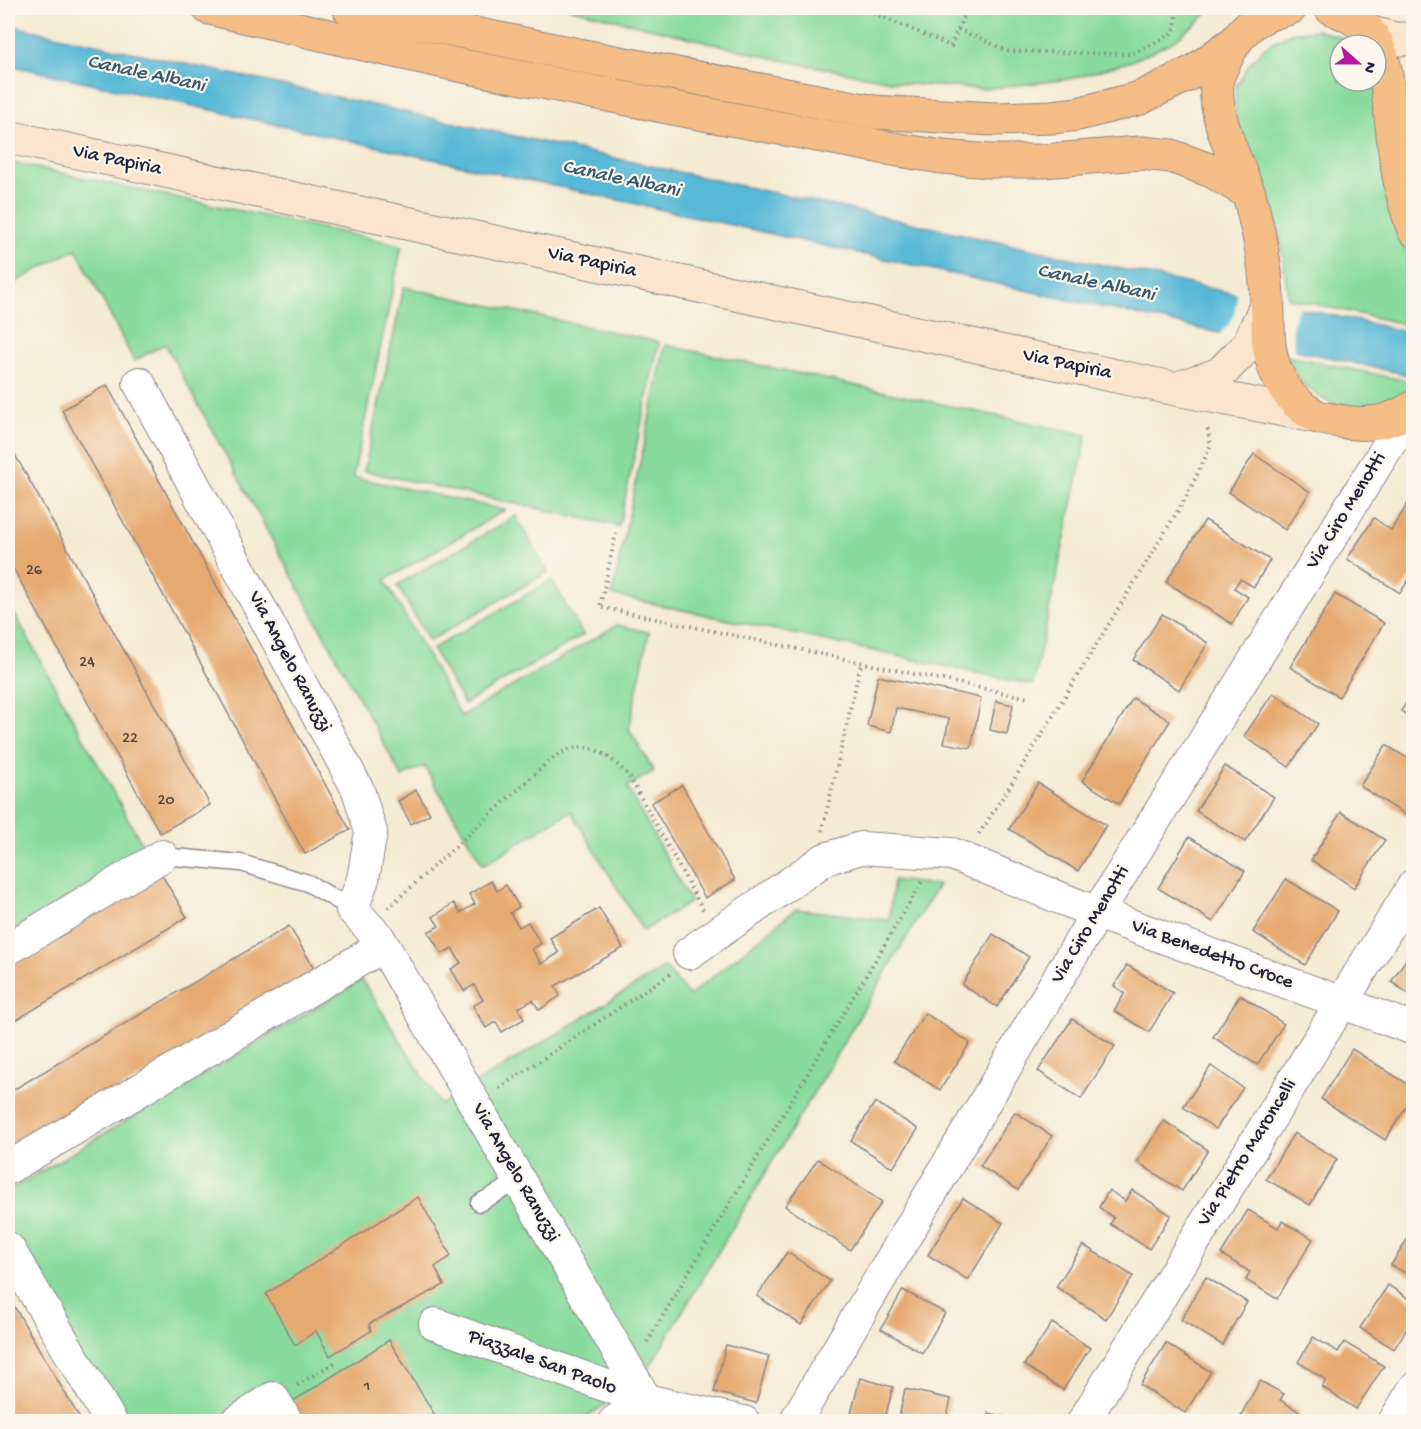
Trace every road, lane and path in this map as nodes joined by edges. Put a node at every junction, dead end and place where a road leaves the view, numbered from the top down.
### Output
1 (209, 8) edge
2 (349, 8) edge
3 (875, 8) edge
4 (968, 8) edge
5 (1177, 8) edge
6 (1290, 8) edge
7 (1350, 16) edge
8 (1245, 26) edge
9 (958, 29) junction
10 (1413, 39) edge
11 (1413, 104) edge
12 (8, 137) edge
13 (1395, 149) junction
14 (1249, 193) junction
15 (1413, 230) edge
16 (1268, 302) junction
17 (139, 383) dead end
18 (1188, 391) junction
19 (1315, 416) junction
20 (1400, 425) edge
21 (616, 533) dead end
22 (861, 663) junction
23 (1028, 698) dead end
24 (162, 856) joint
25 (951, 856) junction
26 (814, 867) junction
27 (1413, 885) edge
28 (1097, 913) junction
29 (368, 927) junction
30 (716, 934) junction
31 (8, 949) edge
32 (688, 953) joint
33 (1342, 1001) junction
34 (1413, 1029) edge
35 (475, 1104) junction
36 (8, 1168) edge
37 (519, 1181) junction
38 (479, 1203) dead end
39 (8, 1248) edge
40 (435, 1324) dead end
41 (338, 1361) dead end
42 (629, 1371) junction
43 (1413, 1389) edge
44 (646, 1400) junction
45 (280, 1410) edge
46 (111, 1422) edge
47 (237, 1422) edge
48 (614, 1422) edge
49 (744, 1422) edge
50 (795, 1422) edge
51 (1083, 1422) edge
52 (1394, 1422) edge

1 - 14 main road
2 - 8 main road
3 - 9 path
4 - 9 path
5 - 9 path
6 - 8 main road
7 - 10 main road
7 - 13 main road
8 - 14 main road
11 - 13 main road
12 - 18 main road, Via Papiria
13 - 15 main road
14 - 16 main road
16 - 18 main road
16 - 19 main road
17 - 29 street, Via Angelo Ranuzzi
18 - 19 main road, Via Papiria
18 - 25 path
19 - 20 main road
20 - 28 street, Via Ciro Menotti
21 - 22 path
22 - 23 path
22 - 26 path
24 - 29 lane
24 - 31 street
25 - 26 street, Via Benedetto Croce
25 - 28 street, Via Benedetto Croce
25 - 42 path
26 - 30 street, Via Benedetto Croce
27 - 33 street, Via Pietro Maroncelli
28 - 33 street, Via Benedetto Croce
28 - 50 street, Via Ciro Menotti
29 - 30 path
29 - 35 street, Via Angelo Ranuzzi
29 - 36 street
30 - 32 street, Via Benedetto Croce
32 - 35 path
33 - 34 street, Via Benedetto Croce
33 - 51 street, Via Pietro Maroncelli
35 - 37 street, Via Angelo Ranuzzi
37 - 38 lane
37 - 42 street, Via Angelo Ranuzzi
39 - 46 street
40 - 44 street, Piazzale San Paolo
41 - 45 path
42 - 44 street, Via Angelo Ranuzzi
43 - 52 street
44 - 48 street, Piazzale San Paolo
44 - 49 street
45 - 47 street

